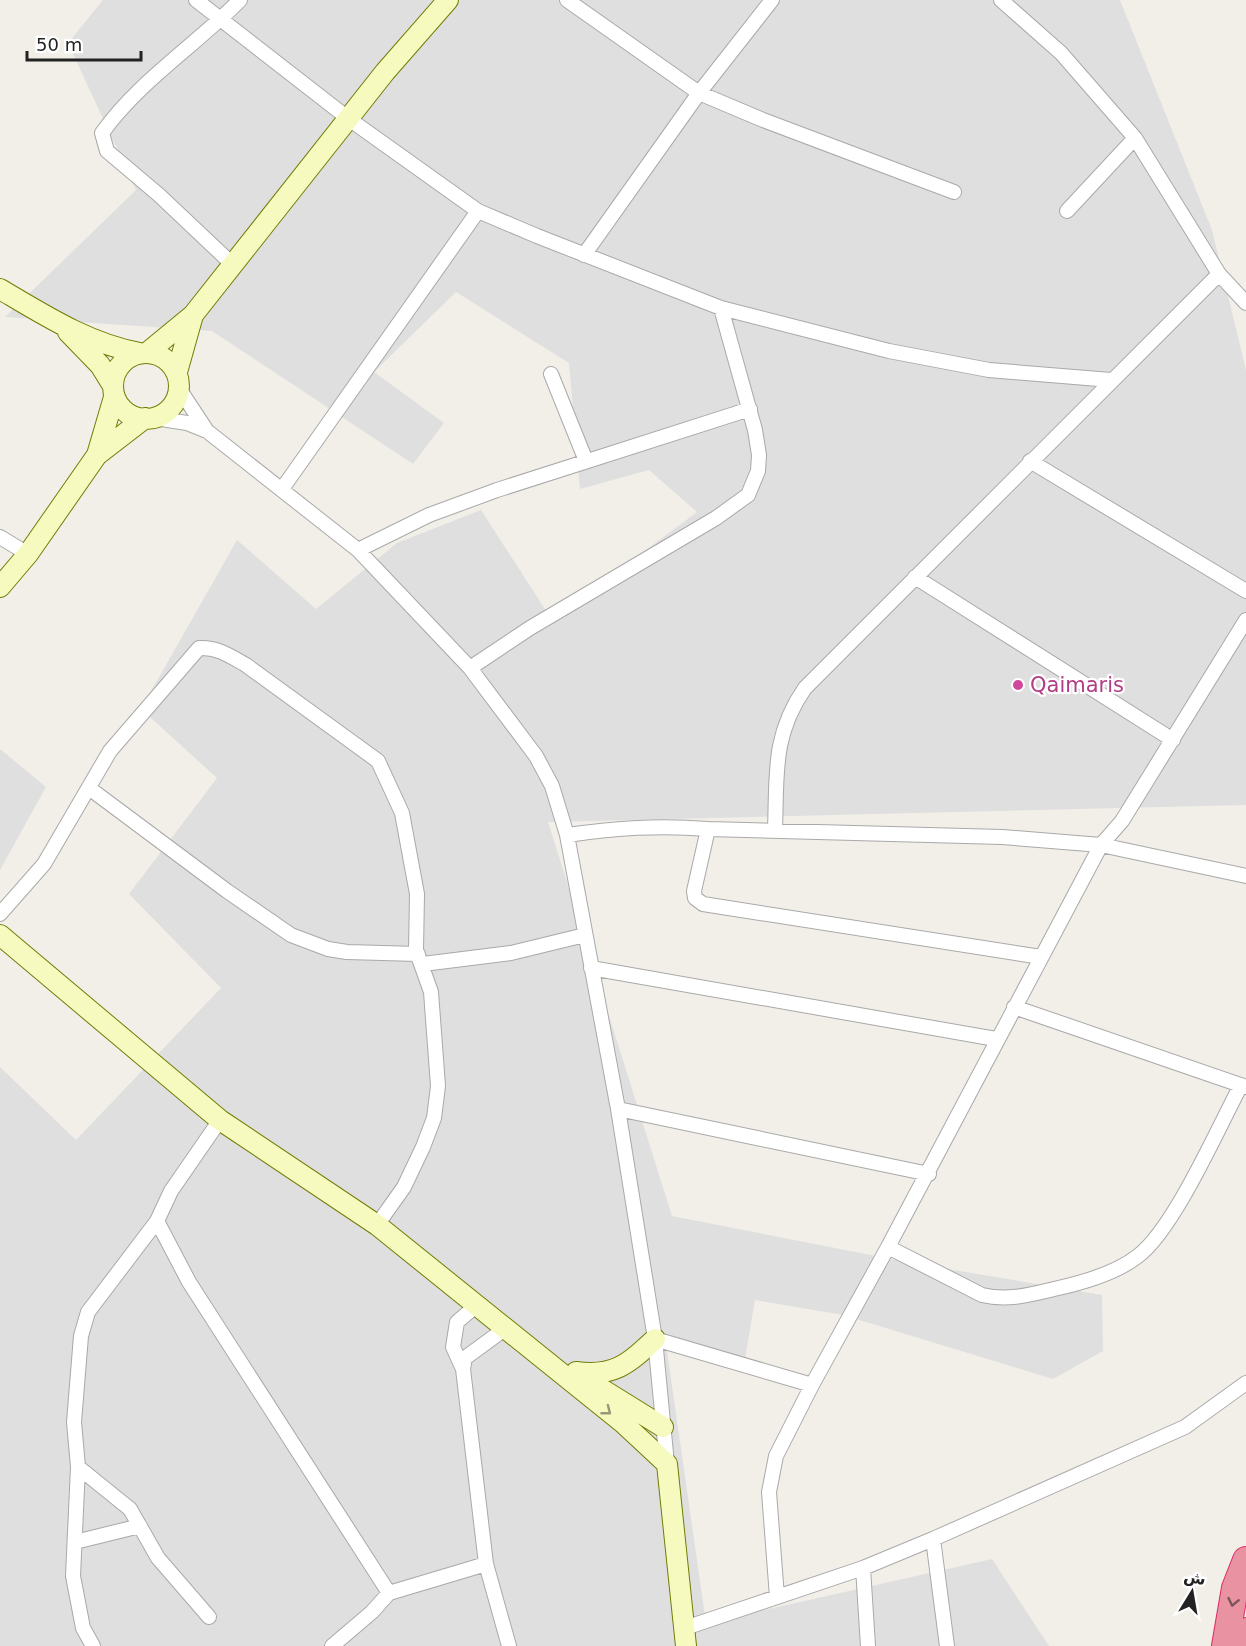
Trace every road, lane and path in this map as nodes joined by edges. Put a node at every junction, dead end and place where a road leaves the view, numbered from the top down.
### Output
1 (196, 0) edge
2 (240, 0) edge
3 (448, 0) edge
4 (567, 0) edge
5 (772, 0) edge
6 (1001, 0) edge
7 (221, 19) junction
8 (699, 93) junction
9 (349, 119) junction
10 (1135, 138) junction
11 (954, 192) dead end
12 (478, 210) junction
13 (1066, 211) dead end
14 (584, 255) junction
15 (232, 264) junction
16 (1219, 274) junction
17 (1, 292) edge
18 (1246, 303) edge
19 (721, 308) junction
20 (193, 315) junction
21 (62, 326) junction
22 (144, 352) junction
23 (551, 374) dead end
24 (1111, 380) junction
25 (178, 381) junction
26 (113, 392) junction
27 (750, 409) junction
28 (150, 418) junction
29 (207, 431) junction
30 (97, 454) junction
31 (586, 461) junction
32 (1030, 461) junction
33 (282, 489) junction
34 (0, 537) edge
35 (358, 550) junction
36 (28, 554) junction
37 (915, 577) junction
38 (0, 587) edge
39 (1246, 591) edge
40 (1246, 620) edge
41 (470, 668) junction
42 (1173, 740) junction
43 (89, 788) junction
44 (708, 829) junction
45 (775, 830) junction
46 (567, 835) junction
47 (1101, 845) junction
48 (1246, 876) edge
49 (0, 914) edge
50 (0, 935) edge
51 (585, 935) junction
52 (1041, 957) junction
53 (420, 959) junction
54 (591, 968) junction
55 (1014, 1007) junction
56 (996, 1039) junction
57 (1244, 1086) edge
58 (618, 1109) junction
59 (220, 1120) junction
60 (929, 1174) junction
61 (157, 1221) junction
62 (377, 1225) junction
63 (888, 1247) junction
64 (477, 1305) junction
65 (506, 1328) junction
66 (655, 1339) junction
67 (546, 1360) junction
68 (463, 1369) junction
69 (573, 1372) junction
70 (1246, 1383) edge
71 (812, 1385) junction
72 (663, 1427) junction
73 (667, 1464) junction
74 (78, 1467) junction
75 (140, 1526) junction
76 (933, 1539) junction
77 (75, 1542) junction
78 (1246, 1560) edge
79 (486, 1564) junction
80 (863, 1568) junction
81 (389, 1593) junction
82 (777, 1597) junction
83 (209, 1617) dead end
84 (1246, 1631) edge
85 (685, 1637) edge
86 (93, 1646) edge
87 (332, 1646) edge
88 (509, 1646) edge
89 (868, 1646) edge
90 (947, 1646) edge
91 (1225, 1646) edge
92 (1244, 1646) edge

1 - 7 street
2 - 7 street
3 - 9 street
4 - 8 street
5 - 8 street
6 - 10 street
7 - 9 street
7 - 15 street
8 - 11 street
8 - 14 street
9 - 12 street
9 - 15 street
10 - 13 street
10 - 16 street
12 - 14 street
12 - 33 street
14 - 19 street
15 - 20 street
16 - 18 street
16 - 24 street
17 - 21 street
19 - 24 street
19 - 27 street
20 - 22 street
20 - 25 street
21 - 22 street
21 - 26 street
22 - 25 street
22 - 26 street
23 - 31 street
24 - 32 street
25 - 28 street
25 - 29 street
26 - 28 street
26 - 30 street
27 - 31 street
27 - 41 street
28 - 29 street
28 - 30 street
29 - 33 street
30 - 36 street
31 - 35 street
32 - 37 street
32 - 39 street
33 - 35 street
34 - 36 street
35 - 41 street
36 - 38 street
37 - 42 street
37 - 45 street
40 - 42 street
41 - 46 street
42 - 47 street
43 - 49 street
43 - 53 street
43 - 53 street
44 - 45 street
44 - 46 street
44 - 52 street
45 - 47 street
46 - 51 street
47 - 48 street
47 - 52 street
50 - 59 street
51 - 53 street
51 - 54 street
52 - 55 street
53 - 62 street
54 - 56 street
54 - 58 street
55 - 56 street
55 - 57 street
56 - 60 street
57 - 63 street
58 - 60 street
58 - 66 street
59 - 61 street
59 - 62 street
60 - 63 street
61 - 74 street
61 - 81 street
62 - 64 street
63 - 71 street
64 - 65 street
64 - 68 street
65 - 67 street
65 - 68 street
66 - 69 street
66 - 71 street
66 - 72 street
67 - 69 street
67 -> 73 street
68 - 79 street
69 - 72 street
70 - 76 street
71 - 82 street
72 - 73 street
73 - 85 street
74 - 75 street
74 - 77 street
75 - 77 street
75 - 83 street
76 - 80 street
76 - 90 street
77 - 86 street
78 -> 91 highway
79 - 81 street
79 - 88 street
80 - 82 street
80 - 89 street
81 - 87 street
82 - 85 street
84 - 92 highway

